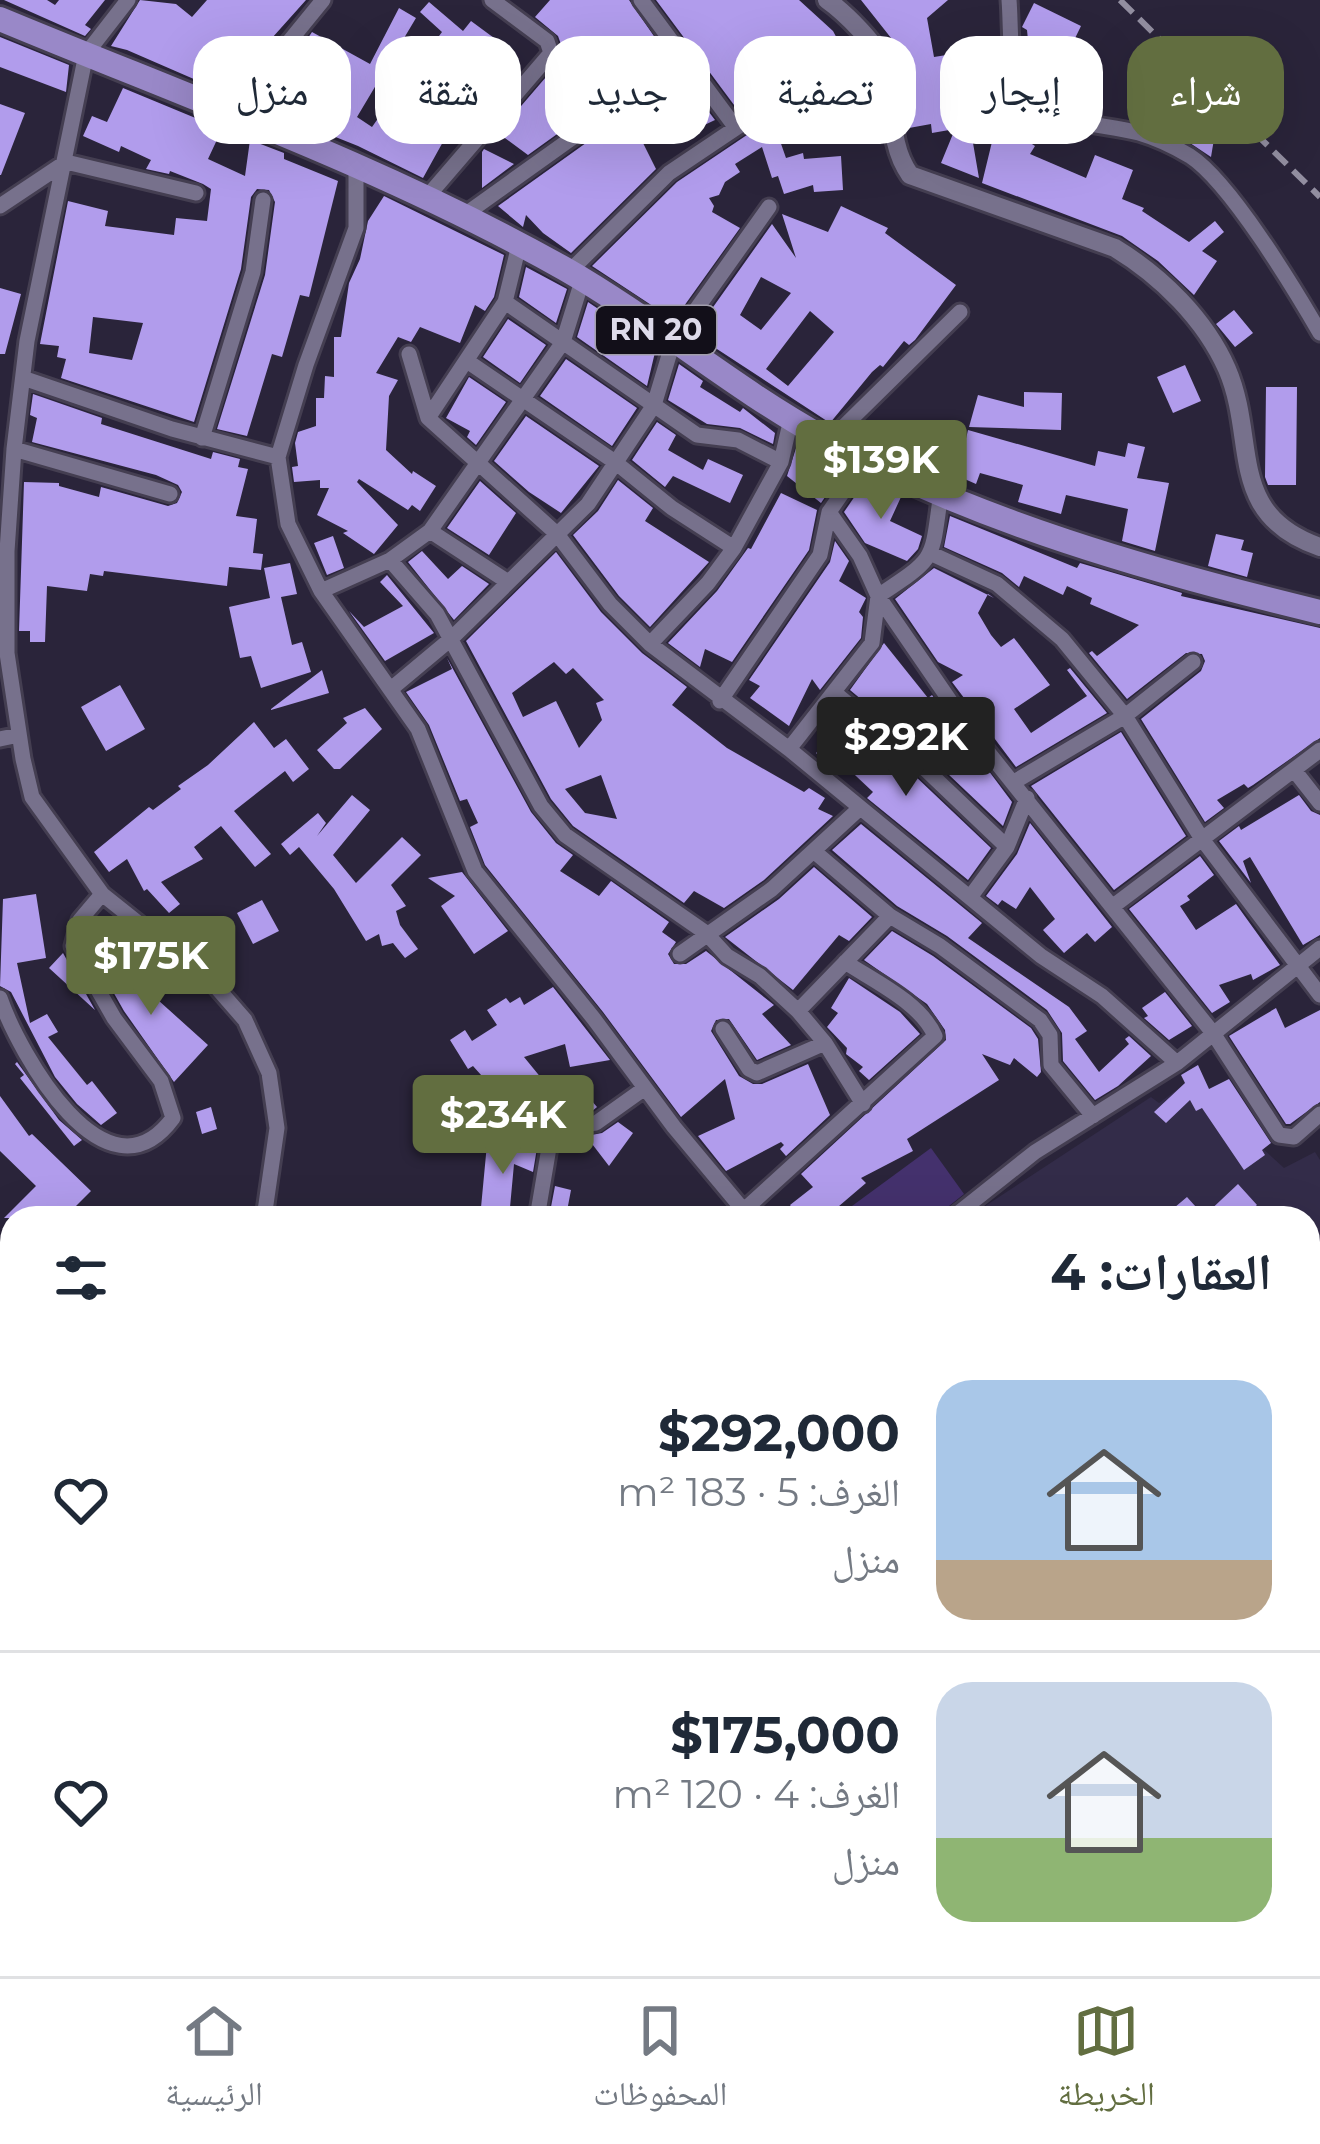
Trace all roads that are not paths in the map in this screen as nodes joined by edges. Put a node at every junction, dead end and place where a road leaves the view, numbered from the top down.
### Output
1 (128, 0) edge
2 (322, 0) edge
3 (491, 0) edge
4 (641, 0) edge
5 (827, 0) edge
6 (1009, 0) edge
7 (0, 19) edge
8 (293, 36) edge
9 (668, 36) edge
10 (863, 36) edge
11 (86, 54) junction
12 (710, 93) edge
13 (193, 99) edge
14 (734, 125) edge
15 (734, 129) edge
16 (303, 144) edge
17 (564, 144) edge
18 (896, 144) edge
19 (66, 163) junction
20 (356, 166) junction
21 (196, 193) dead end
22 (427, 197) junction
23 (263, 200) dead end
24 (0, 206) edge
25 (770, 207) dead end
26 (463, 216) junction
27 (519, 245) junction
28 (576, 276) junction
29 (505, 302) junction
30 (960, 312) dead end
31 (1320, 332) edge
32 (563, 342) junction
33 (673, 342) junction
34 (409, 354) dead end
35 (467, 361) junction
36 (23, 378) junction
37 (522, 398) junction
38 (654, 405) junction
39 (428, 418) junction
40 (791, 419) junction
41 (202, 438) junction
42 (829, 441) junction
43 (14, 449) junction
44 (278, 457) junction
45 (866, 459) junction
46 (615, 462) junction
47 (781, 462) junction
48 (477, 464) junction
49 (941, 492) junction
50 (170, 494) dead end
51 (829, 512) junction
52 (430, 532) junction
53 (557, 535) junction
54 (1320, 547) edge
55 (734, 548) junction
56 (932, 554) junction
57 (390, 560) junction
58 (508, 582) junction
59 (320, 591) junction
60 (878, 596) junction
61 (1320, 612) edge
62 (452, 638) junction
63 (650, 644) junction
64 (1193, 662) dead end
65 (391, 688) junction
66 (835, 693) junction
67 (720, 701) junction
68 (1125, 716) junction
69 (19, 735) junction
70 (0, 739) edge
71 (789, 749) junction
72 (1320, 750) edge
73 (1294, 770) junction
74 (1014, 782) junction
75 (1027, 797) junction
76 (1320, 802) edge
77 (860, 808) junction
78 (1202, 839) junction
79 (1007, 848) junction
80 (816, 853) junction
81 (102, 893) junction
82 (971, 896) junction
83 (1112, 908) junction
84 (890, 916) junction
85 (706, 933) junction
86 (1320, 948) edge
87 (680, 954) dead end
88 (845, 962) junction
89 (1299, 964) junction
90 (1320, 995) edge
91 (0, 998) edge
92 (798, 1011) junction
93 (723, 1029) dead end
94 (1213, 1033) junction
95 (825, 1043) junction
96 (1177, 1063) junction
97 (645, 1088) junction
98 (863, 1104) junction
99 (1320, 1114) edge
100 (1093, 1116) junction
101 (266, 1206) edge
102 (540, 1206) edge
103 (741, 1206) edge
104 (755, 1206) edge
105 (967, 1206) edge

1 - 11 street
2 - 8 street
3 - 22 street
4 - 9 street
5 - 10 street
6 - 31 street
7 - 11 main road, RN 20
11 - 13 main road, RN 20
11 - 19 street
12 - 14 street
15 - 28 street
16 - 20 main road, RN 20
17 - 26 street
18 - 54 street
19 - 21 street
19 - 24 street
19 - 36 street
20 - 22 main road, RN 20
20 - 44 street
22 - 26 main road, RN 20
23 - 41 street
25 - 33 street
26 - 27 main road, RN 20
27 - 28 main road, RN 20
27 - 29 street
28 - 32 street
28 - 33 main road, RN 20
29 - 32 street
29 - 35 street
30 - 42 street
32 - 37 street
32 - 38 street
33 - 38 street
33 - 40 main road, RN 20
34 - 39 street
35 - 37 street
35 - 39 street
36 - 41 street
36 - 43 street
37 - 46 street
37 - 48 street
38 - 46 street
38 - 47 street
39 - 48 street
40 - 42 main road, RN 20
40 - 47 street
41 - 44 street
42 - 45 main road, RN 20
43 - 50 street
43 - 69 street
44 - 59 street
45 - 49 main road, RN 20
45 - 51 street
46 - 53 street
46 - 55 street
47 - 55 street
48 - 52 street
48 - 53 street
49 - 56 street
49 - 61 main road, RN 20
51 - 60 street
51 - 67 street
52 - 57 street
52 - 58 street
53 - 58 street
53 - 63 street
55 - 63 street
56 - 60 street
56 - 68 street
57 - 59 street
57 - 62 street
58 - 62 street
59 - 65 street
60 - 66 street
60 - 74 street
62 - 65 street
62 - 85 street
63 - 67 street
64 - 68 street
65 - 97 street
66 - 71 street
66 - 79 street
67 - 71 street
68 - 74 street
68 - 78 street
69 - 70 street
69 - 81 street
71 - 77 street
72 - 73 street
73 - 76 street
73 - 78 street
74 - 75 street
75 - 79 street
75 - 83 street
77 - 80 street
77 - 82 street
78 - 83 street
78 - 89 street
79 - 82 street
80 - 84 street
80 - 85 street
81 - 91 street
81 - 101 street
82 - 96 street
83 - 94 street
84 - 88 street
84 - 100 street
85 - 87 street
85 - 92 street
86 - 89 street
88 - 92 street
88 - 98 street
89 - 90 street
89 - 94 street
92 - 95 street
93 - 95 street
94 - 96 street
94 - 99 street
95 - 98 street
96 - 100 street
97 - 102 street
97 - 103 street
98 - 104 street
100 - 105 street

